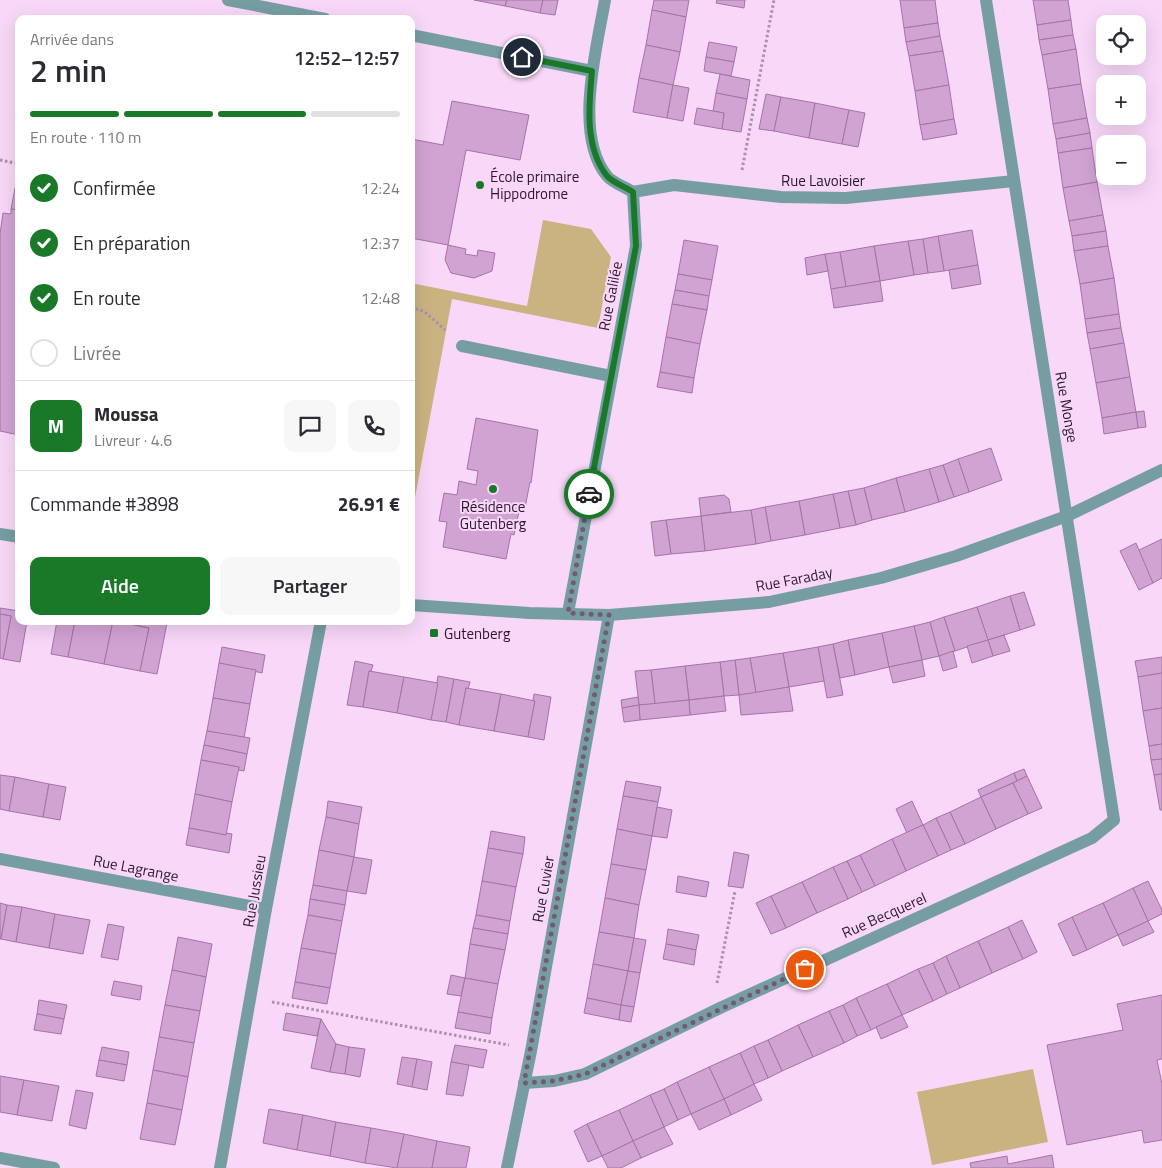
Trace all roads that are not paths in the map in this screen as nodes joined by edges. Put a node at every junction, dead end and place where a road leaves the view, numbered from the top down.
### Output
1 (228, 0) edge
2 (606, 0) edge
3 (986, 0) edge
4 (305, 15) edge
5 (415, 36) edge
6 (592, 71) junction
7 (1014, 181) junction
8 (633, 192) junction
9 (462, 346) road end
10 (611, 376) junction
11 (1162, 470) edge
12 (1067, 516) junction
13 (0, 534) edge
14 (15, 536) edge
15 (415, 605) edge
16 (568, 613) junction
17 (609, 615) junction
18 (320, 625) edge
19 (1114, 820) joint
20 (0, 859) edge
21 (266, 909) junction
22 (524, 1083) junction
23 (0, 1158) edge
24 (54, 1168) edge
25 (220, 1168) edge
26 (507, 1168) edge

1 - 4 street
2 - 6 street
3 - 7 street, Rue Monge
5 - 6 street
6 - 8 street
7 - 8 street, Rue Lavoisier
7 - 12 street, Rue Monge
8 - 10 street, Rue Galilée
9 - 10 street
10 - 16 street, Rue Galilée
11 - 12 street, Rue Faraday
12 - 17 street, Rue Faraday
12 - 19 street, Rue Monge
13 - 14 street
15 - 16 street, Rue Faraday
16 - 17 street, Rue Faraday
17 - 22 street, Rue Cuvier
18 - 21 street, Rue Jussieu
19 - 22 street, Rue Becquerel
20 - 21 street, Rue Lagrange
21 - 25 street, Rue Jussieu
22 - 26 street, Rue Cuvier
23 - 24 street

